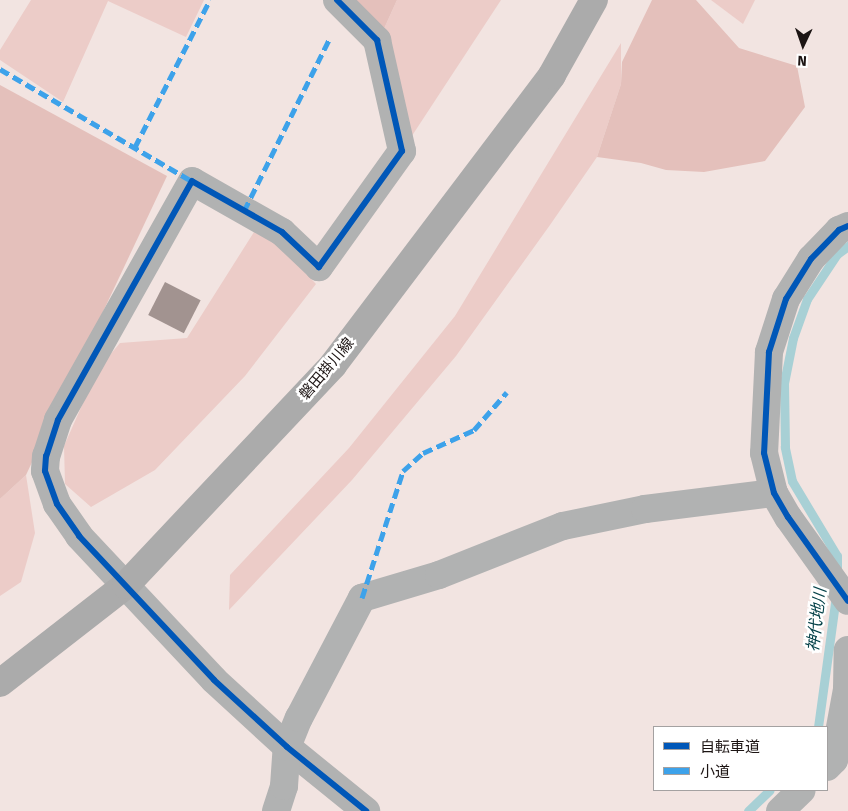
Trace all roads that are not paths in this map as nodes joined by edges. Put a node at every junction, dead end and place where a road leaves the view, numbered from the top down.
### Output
1 (337, 0) edge
2 (594, 0) edge
3 (848, 226) edge
4 (774, 493) junction
5 (126, 585) junction
6 (848, 602) edge
7 (848, 650) edge
8 (0, 684) edge
9 (287, 747) junction
10 (828, 766) edge
11 (801, 791) edge
12 (276, 811) edge
13 (366, 811) edge
14 (780, 811) edge

1 - 5 street
2 - 5 main road, 磐田掛川線
3 - 4 street
4 - 6 street
4 - 9 street
5 - 8 main road, 磐田掛川線
5 - 9 street
7 - 10 street
9 - 12 street
9 - 13 street
11 - 14 street

